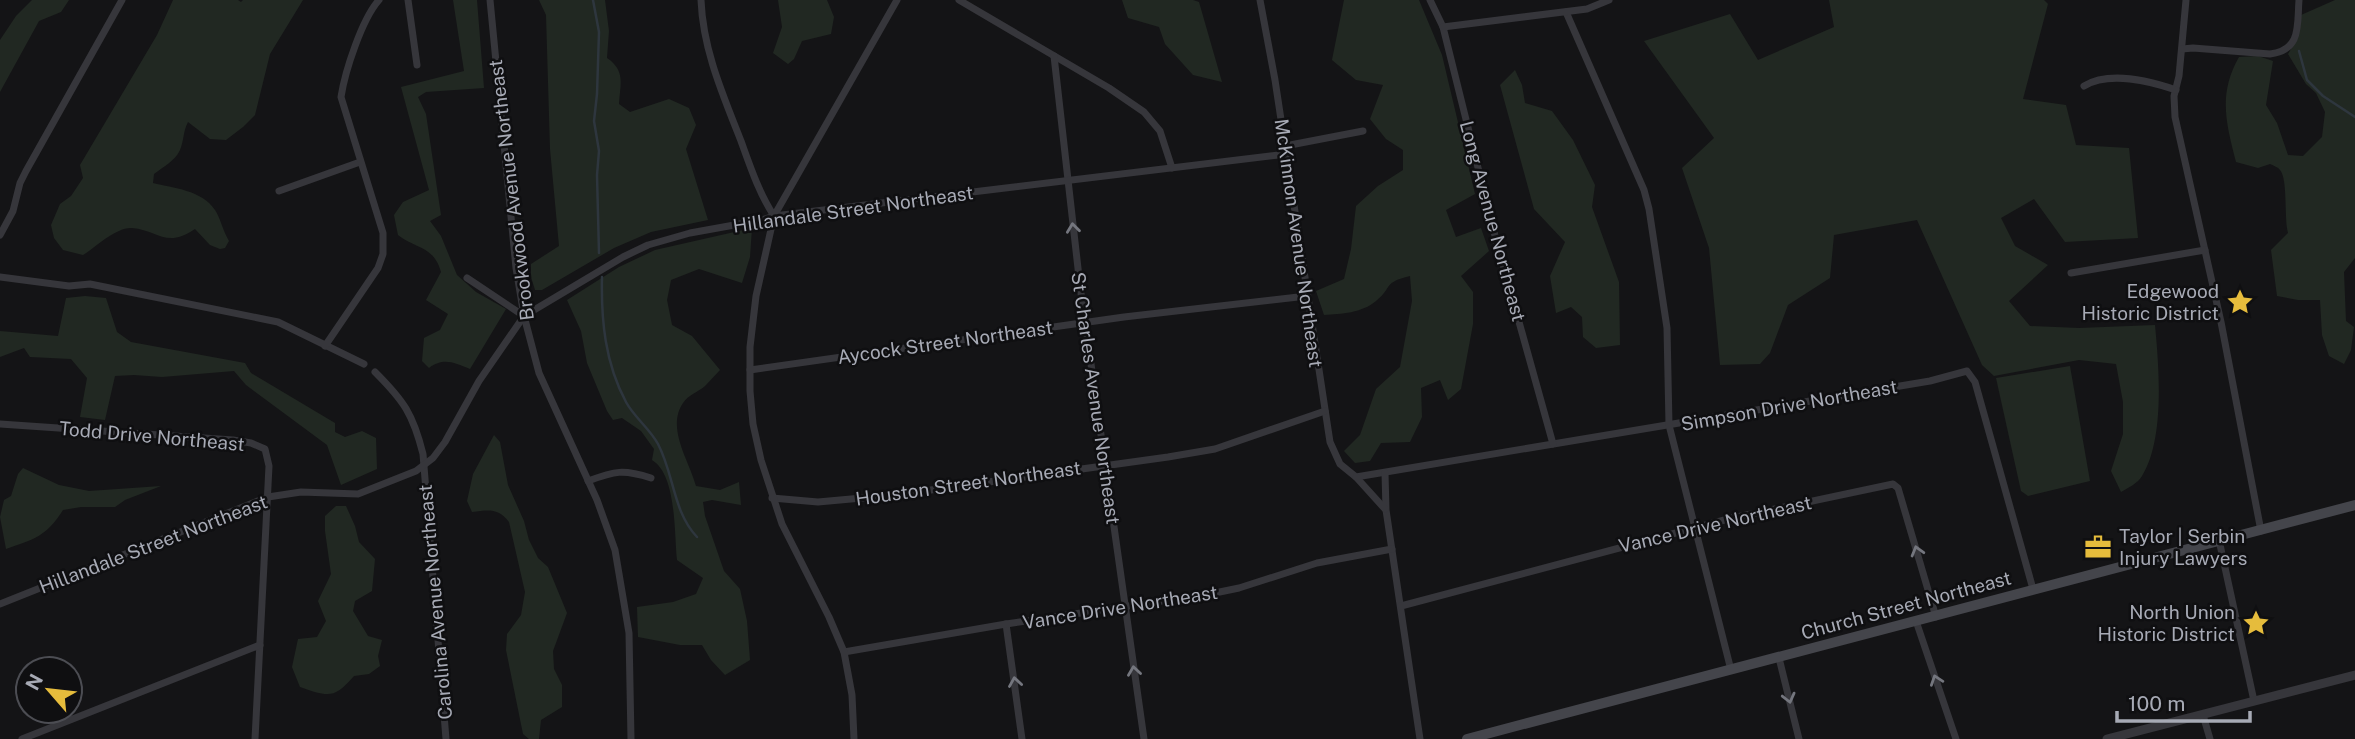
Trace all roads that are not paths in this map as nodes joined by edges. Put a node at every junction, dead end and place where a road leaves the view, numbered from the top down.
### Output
1 (121, 0) edge
2 (379, 0) edge
3 (408, 0) edge
4 (490, 0) edge
5 (701, 0) edge
6 (897, 0) edge
7 (958, 0) edge
8 (1260, 0) edge
9 (1430, 0) edge
10 (1609, 0) edge
11 (2186, 0) edge
12 (2298, 0) edge
13 (1566, 12) junction
14 (1443, 27) junction
15 (2182, 49) junction
16 (1054, 56) junction
17 (417, 65) dead end
18 (2084, 86) dead end
19 (2176, 90) junction
20 (1363, 131) dead end
21 (1286, 150) junction
22 (360, 162) junction
23 (1172, 168) junction
24 (1068, 180) junction
25 (279, 191) dead end
26 (774, 216) junction
27 (0, 235) edge
28 (2205, 250) junction
29 (2071, 273) dead end
30 (0, 277) edge
31 (467, 278) dead end
32 (1307, 296) junction
33 (524, 316) junction
34 (1085, 323) junction
35 (325, 346) junction
36 (364, 364) dead end
37 (750, 370) junction
38 (375, 372) dead end
39 (1325, 411) junction
40 (0, 424) edge
41 (1669, 425) junction
42 (1553, 444) junction
43 (424, 465) junction
44 (1105, 465) junction
45 (1385, 473) junction
46 (1356, 477) junction
47 (651, 478) dead end
48 (588, 481) junction
49 (268, 497) junction
50 (772, 498) junction
51 (2355, 505) edge
52 (1385, 510) junction
53 (1694, 528) junction
54 (2261, 531) junction
55 (2220, 540) junction
56 (1392, 549) junction
57 (2033, 589) junction
58 (0, 604) edge
59 (1125, 606) junction
60 (1401, 606) junction
61 (1936, 617) junction
62 (1916, 621) junction
63 (1006, 624) junction
64 (260, 645) junction
65 (844, 652) junction
66 (1779, 658) junction
67 (1731, 670) junction
68 (2355, 675) edge
69 (2254, 701) junction
70 (2203, 715) junction
71 (1144, 737) edge
72 (22, 739) edge
73 (255, 739) edge
74 (446, 739) edge
75 (631, 739) edge
76 (853, 739) edge
77 (1022, 739) edge
78 (1134, 739) edge
79 (1420, 739) edge
80 (1466, 739) edge
81 (1799, 739) edge
82 (1956, 739) edge
83 (2107, 739) edge
84 (2210, 739) edge

1 - 27 street
2 - 22 street
3 - 17 street
4 - 33 street, Brookwood Avenue Northeast
5 - 26 street
6 - 26 street
7 - 16 street
8 - 21 street, McKinnon Avenue Northeast
9 - 14 street, Long Avenue Northeast
10 - 13 street
11 - 15 street
12 - 15 street
13 - 14 street
13 - 41 street
14 - 42 street, Long Avenue Northeast
15 - 19 street
16 - 23 street
16 - 24 street, St Charles Avenue Northeast
18 - 19 street
19 - 28 street
20 - 21 street, Hillandale Street Northeast
21 - 23 street, Hillandale Street Northeast
21 - 32 street, McKinnon Avenue Northeast
22 - 25 street
22 - 35 street
23 - 24 street, Hillandale Street Northeast
24 - 26 street, Hillandale Street Northeast
34 -> 24 street, St Charles Avenue Northeast
26 - 33 street, Hillandale Street Northeast
26 - 37 street
28 - 29 street
28 - 54 street
30 - 35 street
31 - 33 street
32 - 34 street, Aycock Street Northeast
32 - 39 street, McKinnon Avenue Northeast
33 - 43 street, Hillandale Street Northeast
33 - 48 street, Brookwood Avenue Northeast
34 - 37 street, Aycock Street Northeast
34 - 44 street, St Charles Avenue Northeast
35 - 36 street
37 - 50 street
38 - 43 street, Carolina Avenue Northeast
39 - 44 street, Houston Street Northeast
39 - 46 street, McKinnon Avenue Northeast
40 - 49 street, Todd Drive Northeast
41 - 42 street, Simpson Drive Northeast
41 - 53 street
41 - 57 street, Simpson Drive Northeast
42 - 45 street, Simpson Drive Northeast
43 - 49 street, Hillandale Street Northeast
43 - 74 street, Carolina Avenue Northeast
44 - 50 street, Houston Street Northeast
44 - 59 street, St Charles Avenue Northeast
45 - 46 street
45 - 52 street
46 - 52 street, McKinnon Avenue Northeast
47 - 48 street
48 - 75 street, Brookwood Avenue Northeast
49 - 58 street, Hillandale Street Northeast
49 - 64 street, Todd Drive Northeast
50 - 65 street
51 - 54 main road, Church Street Northeast
52 - 56 street
53 - 60 street, Vance Drive Northeast
61 -> 53 street, Vance Drive Northeast
53 - 67 street
54 - 55 main road, Church Street Northeast
55 - 57 main road, Church Street Northeast
55 - 69 street
56 - 59 street, Vance Drive Northeast
56 - 60 street
57 - 61 main road, Church Street Northeast
59 - 63 street, Vance Drive Northeast
71 -> 59 street, St Charles Avenue Northeast
60 - 79 street
61 - 62 main road, Church Street Northeast
62 - 66 main road, Church Street Northeast
82 -> 62 street
63 - 65 street, Vance Drive Northeast
77 -> 63 street
64 - 72 street
64 - 73 street, Todd Drive Northeast
65 - 76 street
66 - 67 main road, Church Street Northeast
66 -> 81 street
67 - 80 main road, Church Street Northeast
68 - 69 street
69 - 70 street
70 - 83 street
70 - 84 street
71 - 78 street

